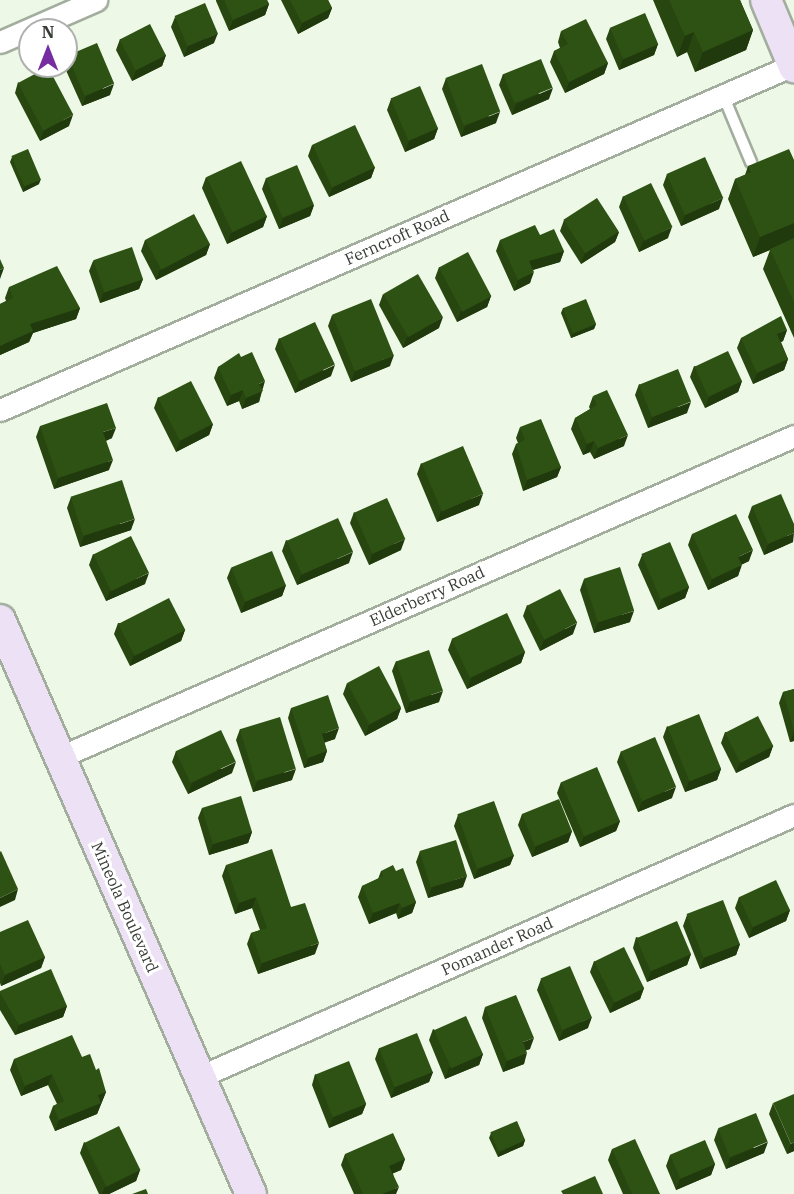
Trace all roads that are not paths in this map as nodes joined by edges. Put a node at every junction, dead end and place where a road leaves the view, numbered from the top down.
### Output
1 (96, 0) edge
2 (779, 14) edge
3 (0, 42) edge
4 (794, 66) edge
5 (723, 95) junction
6 (751, 162) edge
7 (0, 410) edge
8 (794, 436) edge
9 (0, 620) edge
10 (60, 757) junction
11 (794, 815) edge
12 (199, 1077) junction
13 (251, 1194) edge

1 - 3 street
2 - 4 main road
4 - 5 street, Ferncroft Road
5 - 6 lane
5 - 7 street, Ferncroft Road
8 - 10 street, Elderberry Road
9 - 10 main road, Mineola Boulevard
10 - 12 main road, Mineola Boulevard
11 - 12 street, Pomander Road
12 - 13 main road, Mineola Boulevard

